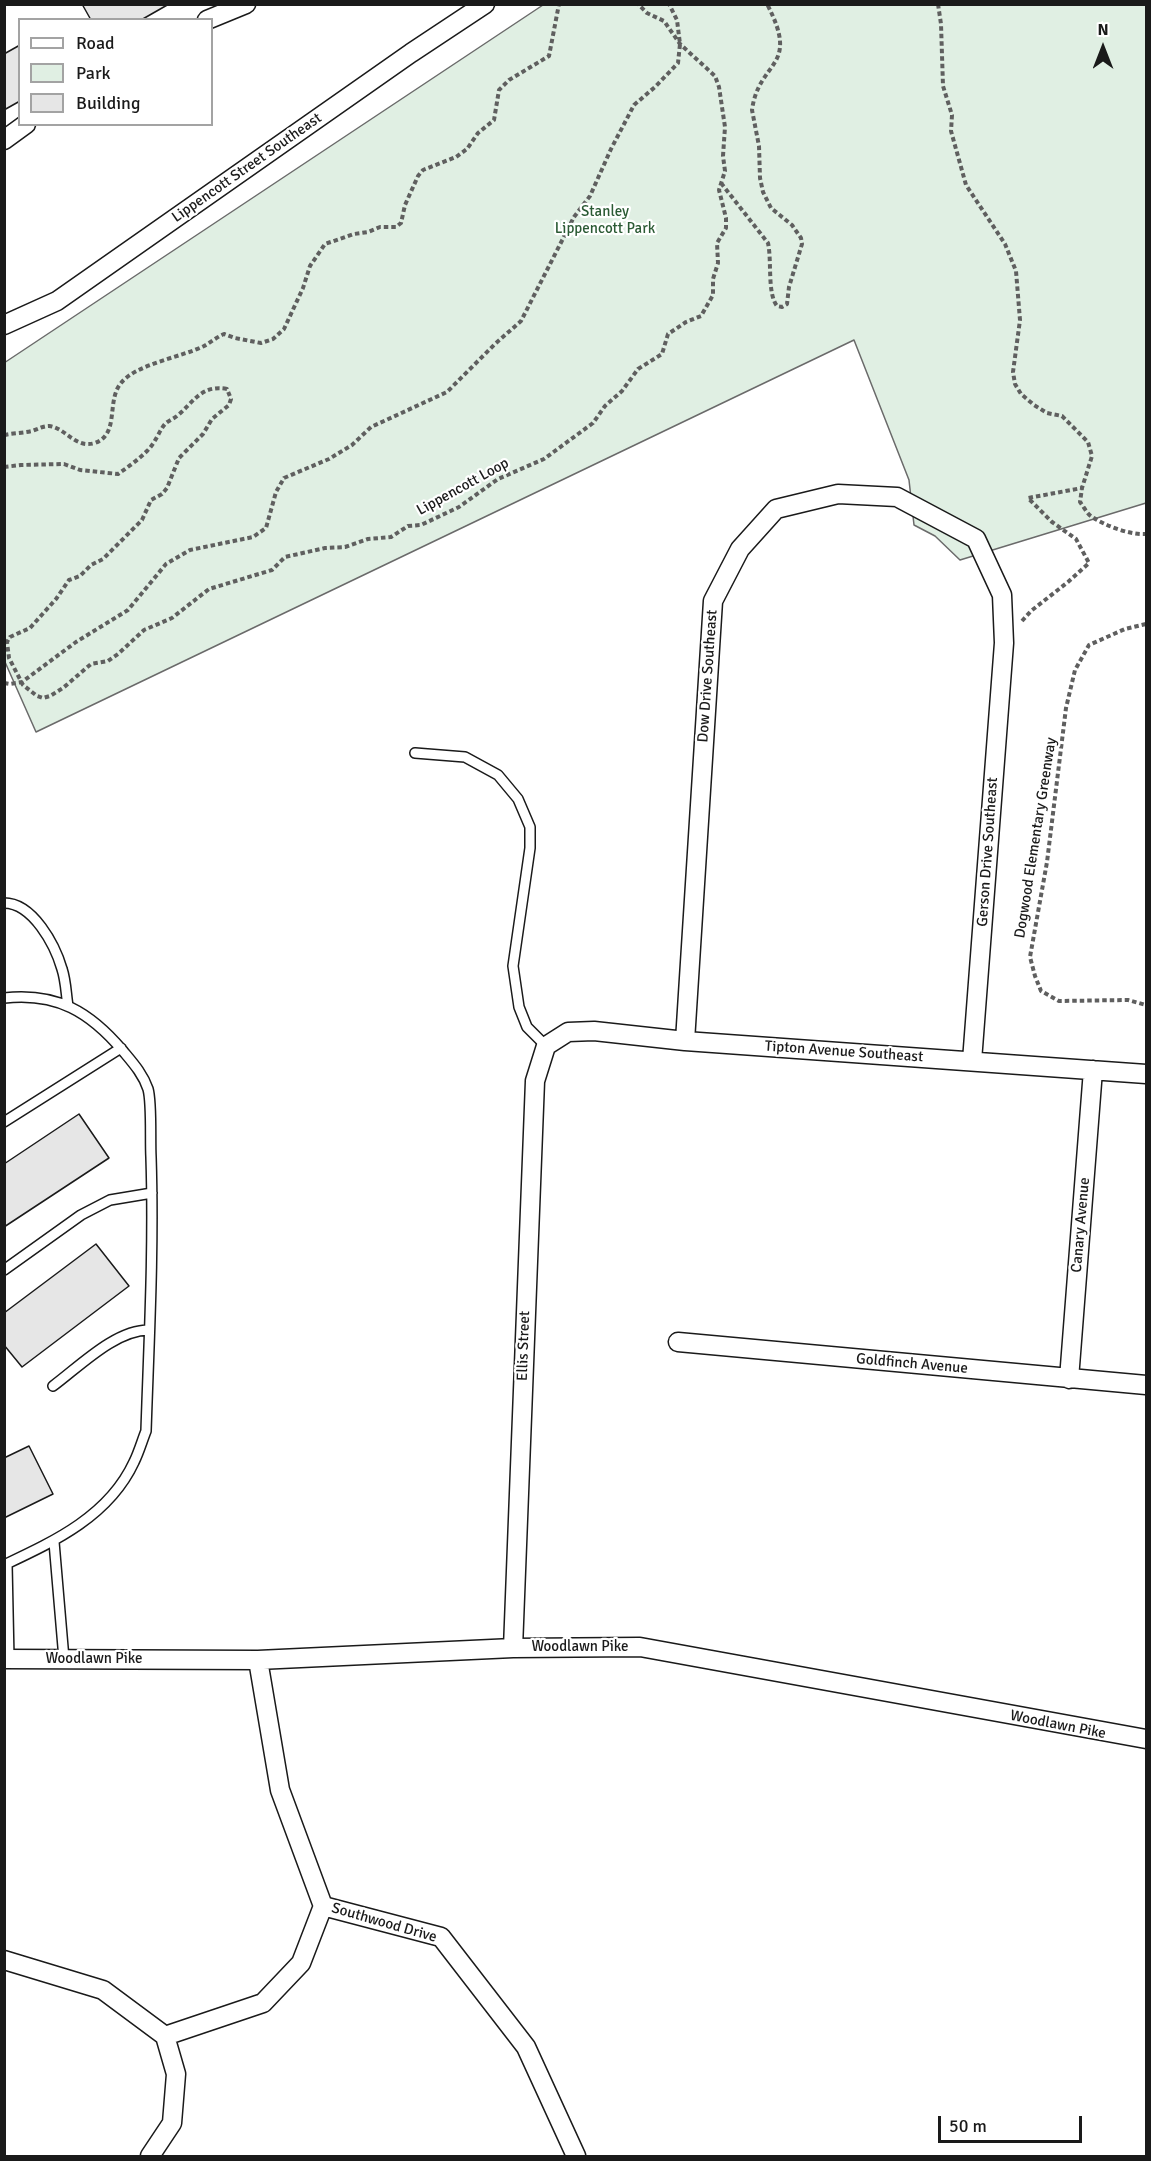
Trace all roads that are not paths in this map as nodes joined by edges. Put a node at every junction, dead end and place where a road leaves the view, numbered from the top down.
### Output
1 (246, 4) edge
2 (485, 4) edge
3 (212, 18) edge
4 (23, 126) edge
5 (4, 140) edge
6 (4, 325) edge
7 (1004, 643) joint
8 (415, 753) dead end
9 (4, 903) edge
10 (4, 998) edge
11 (68, 1006) junction
12 (685, 1041) junction
13 (546, 1046) junction
14 (121, 1048) junction
15 (972, 1061) junction
16 (1093, 1070) junction
17 (1146, 1074) edge
18 (4, 1122) edge
19 (152, 1193) junction
20 (4, 1270) edge
21 (149, 1330) junction
22 (678, 1342) dead end
23 (1069, 1379) junction
24 (1146, 1385) edge
25 (53, 1386) dead end
26 (54, 1542) junction
27 (6, 1565) edge
28 (513, 1648) junction
29 (7, 1659) edge
30 (64, 1659) junction
31 (258, 1660) junction
32 (1146, 1740) edge
33 (323, 1906) junction
34 (4, 1959) edge
35 (165, 2036) junction
36 (150, 2157) edge
37 (576, 2157) edge

1 - 3 street
2 - 6 street, Lippencott Street Southeast
4 - 5 street
7 - 12 street, Dow Drive Southeast
7 - 15 street, Gerson Drive Southeast
8 - 13 lane
9 - 11 lane
10 - 11 lane
11 - 14 lane
12 - 13 street, Tipton Avenue Southeast
12 - 15 street, Tipton Avenue Southeast
13 - 28 street, Ellis Street
14 - 18 lane
14 - 19 lane
15 - 16 street, Tipton Avenue Southeast
16 - 17 street, Tipton Avenue Southeast
16 - 23 street, Canary Avenue
19 - 20 lane
19 - 21 lane
21 - 25 lane
21 - 26 lane
22 - 23 street, Goldfinch Avenue
23 - 24 street, Goldfinch Avenue
26 - 27 lane
26 - 30 lane
27 - 29 lane
28 - 31 street, Woodlawn Pike
28 - 32 street, Woodlawn Pike
29 - 30 street, Woodlawn Pike
30 - 31 street, Woodlawn Pike
31 - 33 street, Southwood Drive
33 - 35 street
33 - 37 street, Southwood Drive
34 - 35 street
35 - 36 street

